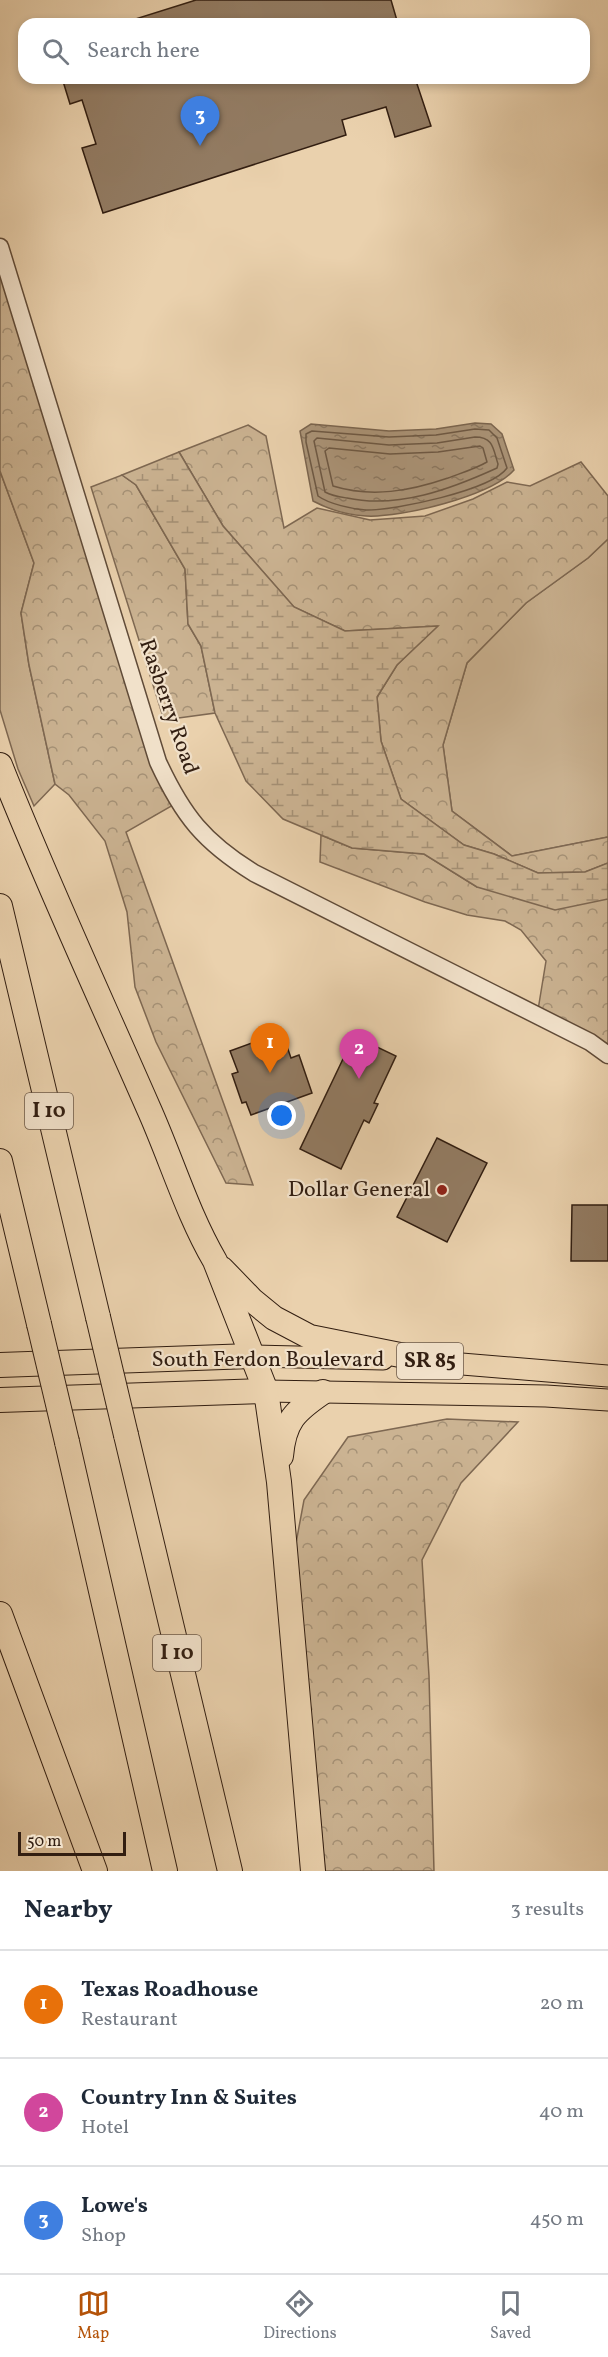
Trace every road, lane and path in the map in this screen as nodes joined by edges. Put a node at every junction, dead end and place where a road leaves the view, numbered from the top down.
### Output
1 (0, 247) edge
2 (0, 765) edge
3 (0, 906) edge
4 (608, 1055) edge
5 (0, 1161) edge
6 (215, 1261) junction
7 (251, 1356) junction
8 (429, 1361) junction
9 (0, 1365) edge
10 (608, 1376) edge
11 (266, 1391) junction
12 (323, 1392) junction
13 (0, 1400) edge
14 (608, 1400) edge
15 (279, 1482) junction
16 (0, 1614) edge
17 (95, 1871) edge
18 (165, 1871) edge
19 (230, 1871) edge
20 (313, 1871) edge

1 - 4 street, Rasberry Road
2 - 6 highway
3 - 19 highway, I 10, bridge
5 - 18 highway, I 10, bridge
6 - 7 highway
6 - 8 highway
7 - 8 main road, South Ferdon Boulevard / SR 85
7 - 9 highway, South Ferdon Boulevard / SR 85
7 - 11 highway
8 - 10 main road, South Ferdon Boulevard / SR 85
11 - 12 main road, South Ferdon Boulevard / SR 85
11 - 13 highway, South Ferdon Boulevard / SR 85
11 - 15 highway
12 - 14 main road, South Ferdon Boulevard / SR 85
12 - 15 highway
15 - 20 highway
16 - 17 highway

